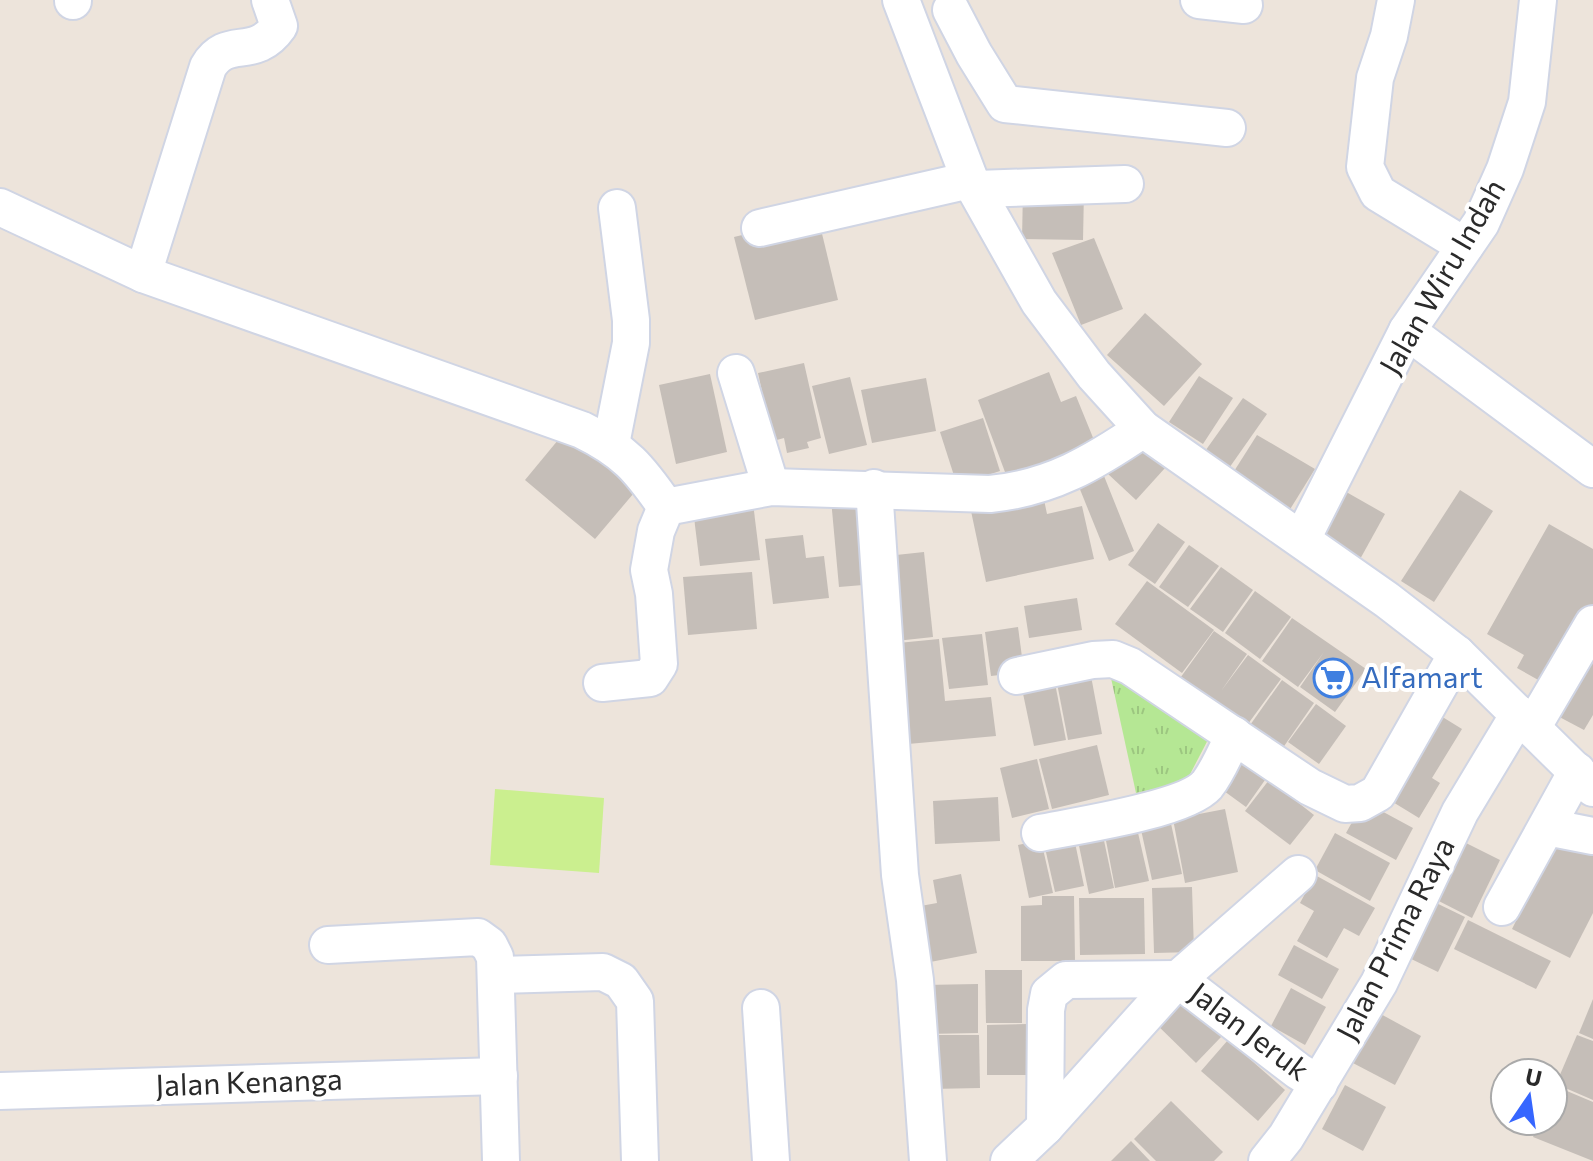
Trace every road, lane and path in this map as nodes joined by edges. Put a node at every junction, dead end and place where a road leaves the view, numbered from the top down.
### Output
1 (270, 0) edge
2 (1199, 0) edge
3 (1396, 0) edge
4 (1538, 0) edge
5 (953, 5) edge
6 (1244, 5) dead end
7 (904, 7) edge
8 (1227, 128) dead end
9 (1125, 184) dead end
10 (973, 185) junction
11 (0, 207) edge
12 (617, 208) dead end
13 (760, 228) dead end
14 (1465, 246) junction
15 (143, 274) junction
16 (1407, 331) junction
17 (736, 373) dead end
18 (1143, 429) junction
19 (611, 444) junction
20 (1593, 469) edge
21 (771, 487) junction
22 (874, 488) junction
23 (666, 507) junction
24 (1302, 539) junction
25 (1593, 624) edge
26 (1457, 654) junction
27 (1017, 676) dead end
28 (602, 683) dead end
29 (1525, 721) junction
30 (1234, 735) junction
31 (1585, 780) edge
32 (1547, 827) junction
33 (1040, 833) dead end
34 (1593, 836) edge
35 (1298, 874) dead end
36 (1502, 907) dead end
37 (328, 945) dead end
38 (496, 975) junction
39 (1178, 979) junction
40 (761, 1008) dead end
41 (499, 1076) junction
42 (1319, 1084) junction
43 (0, 1091) edge
44 (1045, 1127) junction
45 (501, 1161) edge
46 (633, 1161) edge
47 (640, 1161) edge
48 (771, 1161) edge
49 (928, 1161) edge
50 (1009, 1161) edge
51 (1267, 1161) edge

1 - 15 street
2 - 6 street
3 - 14 street
4 - 14 street, Jalan Wiru Indah
5 - 7 street
5 - 8 street
7 - 10 street
9 - 10 street
10 - 13 street
10 - 18 street
11 - 15 street
12 - 19 street
14 - 16 street, Jalan Wiru Indah
15 - 19 street
16 - 20 street
16 - 24 street, Jalan Wiru Indah
17 - 21 street
18 - 22 street
18 - 24 street
19 - 23 street
21 - 22 street
21 - 23 street
22 - 49 street
23 - 28 street
24 - 26 street
25 - 29 street, Jalan Prima Raya
26 - 29 street
26 - 30 street
27 - 30 street
29 - 31 street
29 - 42 street, Jalan Prima Raya
30 - 33 street
31 - 32 street
32 - 34 street
32 - 36 street
35 - 39 street
37 - 38 street
38 - 41 street
38 - 47 street
39 - 42 street, Jalan Jeruk
39 - 44 street
39 - 44 street
40 - 48 street
41 - 43 street, Jalan Kenanga
41 - 45 street
42 - 51 street, Jalan Prima Raya
44 - 50 street
46 - 47 street

